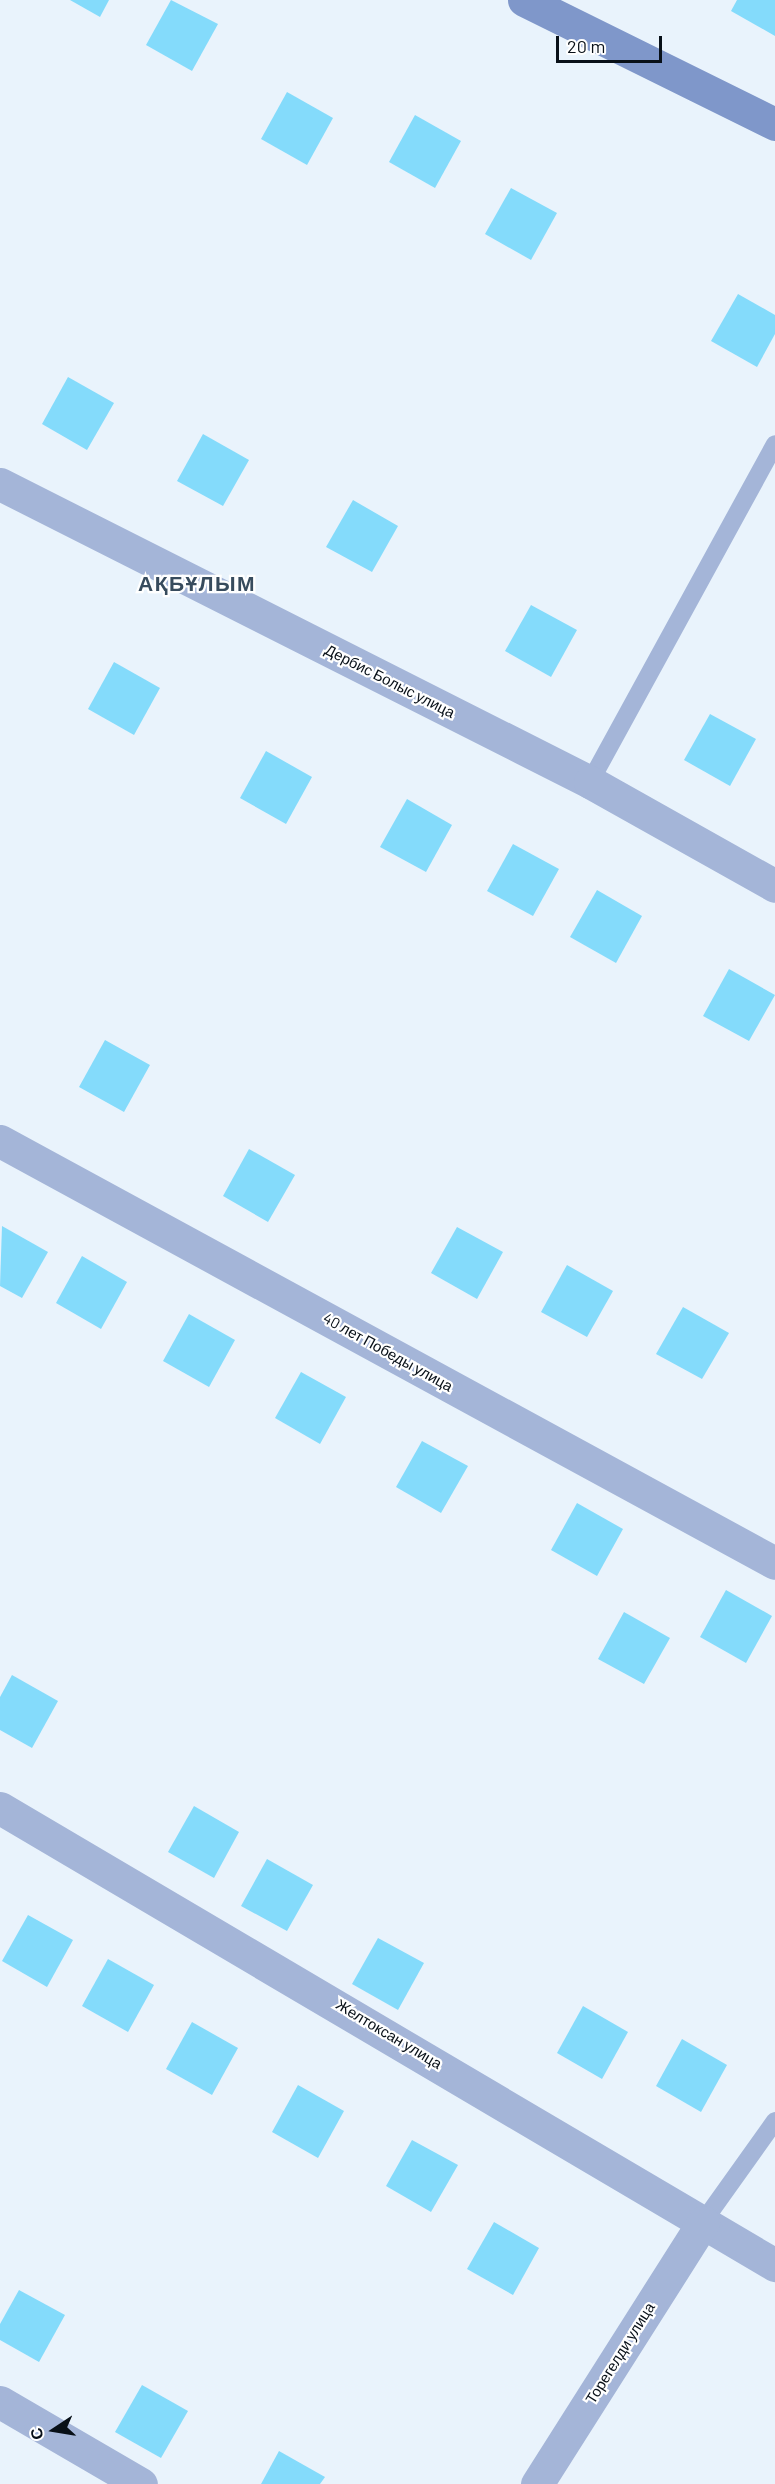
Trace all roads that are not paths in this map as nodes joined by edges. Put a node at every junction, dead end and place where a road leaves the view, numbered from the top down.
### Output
1 (524, 0) edge
2 (775, 124) edge
3 (775, 444) edge
4 (0, 484) edge
5 (590, 782) junction
6 (775, 886) edge
7 (0, 1141) edge
8 (775, 1563) edge
9 (0, 1808) edge
10 (775, 2121) edge
11 (703, 2222) junction
12 (775, 2265) edge
13 (0, 2402) edge
14 (141, 2484) edge
15 (537, 2484) edge

1 - 2 street
3 - 5 lane
4 - 5 street, Дербис Болыс улица
5 - 6 street, Дербис Болыс улица
7 - 8 street, 40 лет Победы улица
9 - 11 street, Желтоксан улица
10 - 11 lane
11 - 12 street, Желтоксан улица
11 - 15 street, Торегелди улица
13 - 14 street

